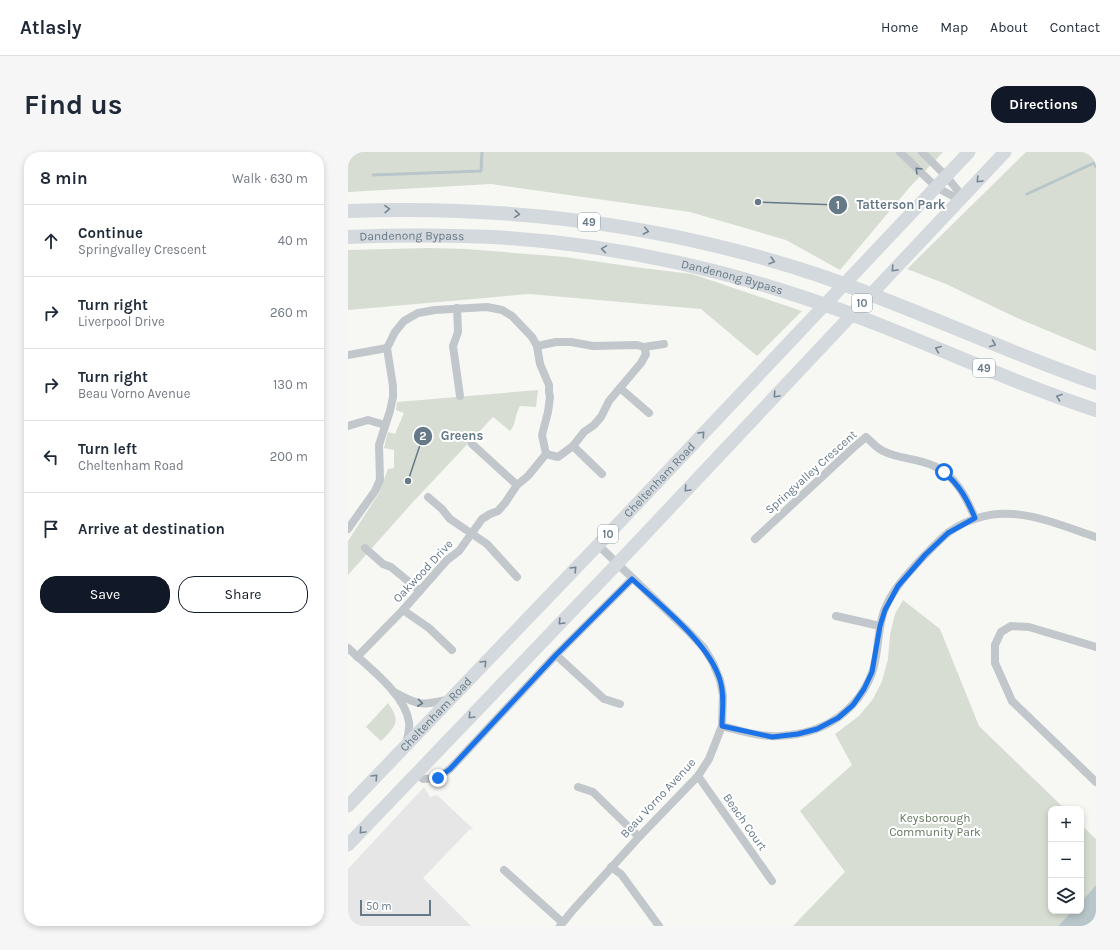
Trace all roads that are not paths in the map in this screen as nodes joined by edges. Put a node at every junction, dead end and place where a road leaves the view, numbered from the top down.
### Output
1 (900, 152) edge
2 (922, 152) edge
3 (969, 152) edge
4 (1005, 152) edge
5 (946, 176) junction
6 (936, 187) junction
7 (961, 198) junction
8 (348, 210) edge
9 (348, 237) edge
10 (457, 308) junction
11 (664, 344) dead end
12 (537, 346) junction
13 (387, 348) junction
14 (644, 348) junction
15 (348, 355) edge
16 (1096, 384) edge
17 (620, 388) junction
18 (460, 396) dead end
19 (1096, 410) edge
20 (649, 413) dead end
21 (385, 425) junction
22 (348, 426) edge
23 (472, 444) dead end
24 (573, 446) junction
25 (546, 454) junction
26 (602, 474) dead end
27 (517, 485) junction
28 (428, 497) dead end
29 (975, 518) junction
30 (348, 529) edge
31 (471, 534) junction
32 (1096, 537) edge
33 (755, 539) dead end
34 (598, 545) junction
35 (365, 548) dead end
36 (617, 564) junction
37 (518, 577) dead end
38 (632, 579) junction
39 (420, 591) junction
40 (403, 610) junction
41 (836, 616) dead end
42 (880, 626) junction
43 (348, 648) edge
44 (1096, 648) edge
45 (452, 650) dead end
46 (556, 655) junction
47 (357, 657) junction
48 (392, 690) junction
49 (450, 699) junction
50 (620, 704) dead end
51 (722, 726) junction
52 (405, 746) junction
53 (416, 774) junction
54 (698, 776) junction
55 (1096, 782) edge
56 (578, 787) dead end
57 (348, 806) edge
58 (639, 837) junction
59 (348, 845) edge
60 (612, 867) junction
61 (504, 870) dead end
62 (772, 881) dead end
63 (561, 924) edge
64 (659, 926) edge

6 -> 1 street
2 - 5 street
3 - 5 main road, Cheltenham Road / 10
4 -> 7 main road, 10
5 - 6 main road, Cheltenham Road / 10
5 - 7 street
6 - 7 street
34 -> 6 main road, Cheltenham Road / 10
7 -> 36 main road, 10
8 -> 16 highway, 49
19 -> 9 highway, Dandenong Bypass / 49
10 - 12 street
10 - 13 street
10 - 18 street
11 - 14 street
12 - 14 street
12 - 25 street
13 - 15 street
13 - 21 street
14 - 17 street
17 - 20 street
17 - 24 street
21 - 22 street
21 - 30 street
23 - 27 street
24 - 25 street
24 - 26 street
25 - 27 street, Oakwood Drive
27 - 31 street, Oakwood Drive
28 - 31 street
29 - 32 street
29 - 33 street, Springvalley Crescent
29 - 42 street
31 - 37 street
31 - 39 street, Oakwood Drive
34 - 36 street, Beau Vorno Avenue
49 -> 34 main road, Cheltenham Road / 10
35 - 39 street
36 - 38 street, Beau Vorno Avenue
36 -> 53 main road, 10
38 - 46 street
38 - 51 street, Beau Vorno Avenue
39 - 40 street, Oakwood Drive
40 - 45 street
40 - 47 street, Oakwood Drive
41 - 42 street
42 - 51 street
43 - 47 street
44 - 55 street
46 - 50 street
46 - 53 street
47 - 48 street
48 -> 49 street
48 - 52 street
49 - 52 main road, Cheltenham Road / 10
51 - 54 street, Beau Vorno Avenue
57 -> 52 main road, Cheltenham Road / 10
53 -> 59 main road, 10
54 - 58 street, Beau Vorno Avenue
54 - 62 street, Beach Court
56 - 58 street
58 - 60 street, Beau Vorno Avenue
60 - 63 street, Beau Vorno Avenue
60 - 64 street
61 - 63 street

